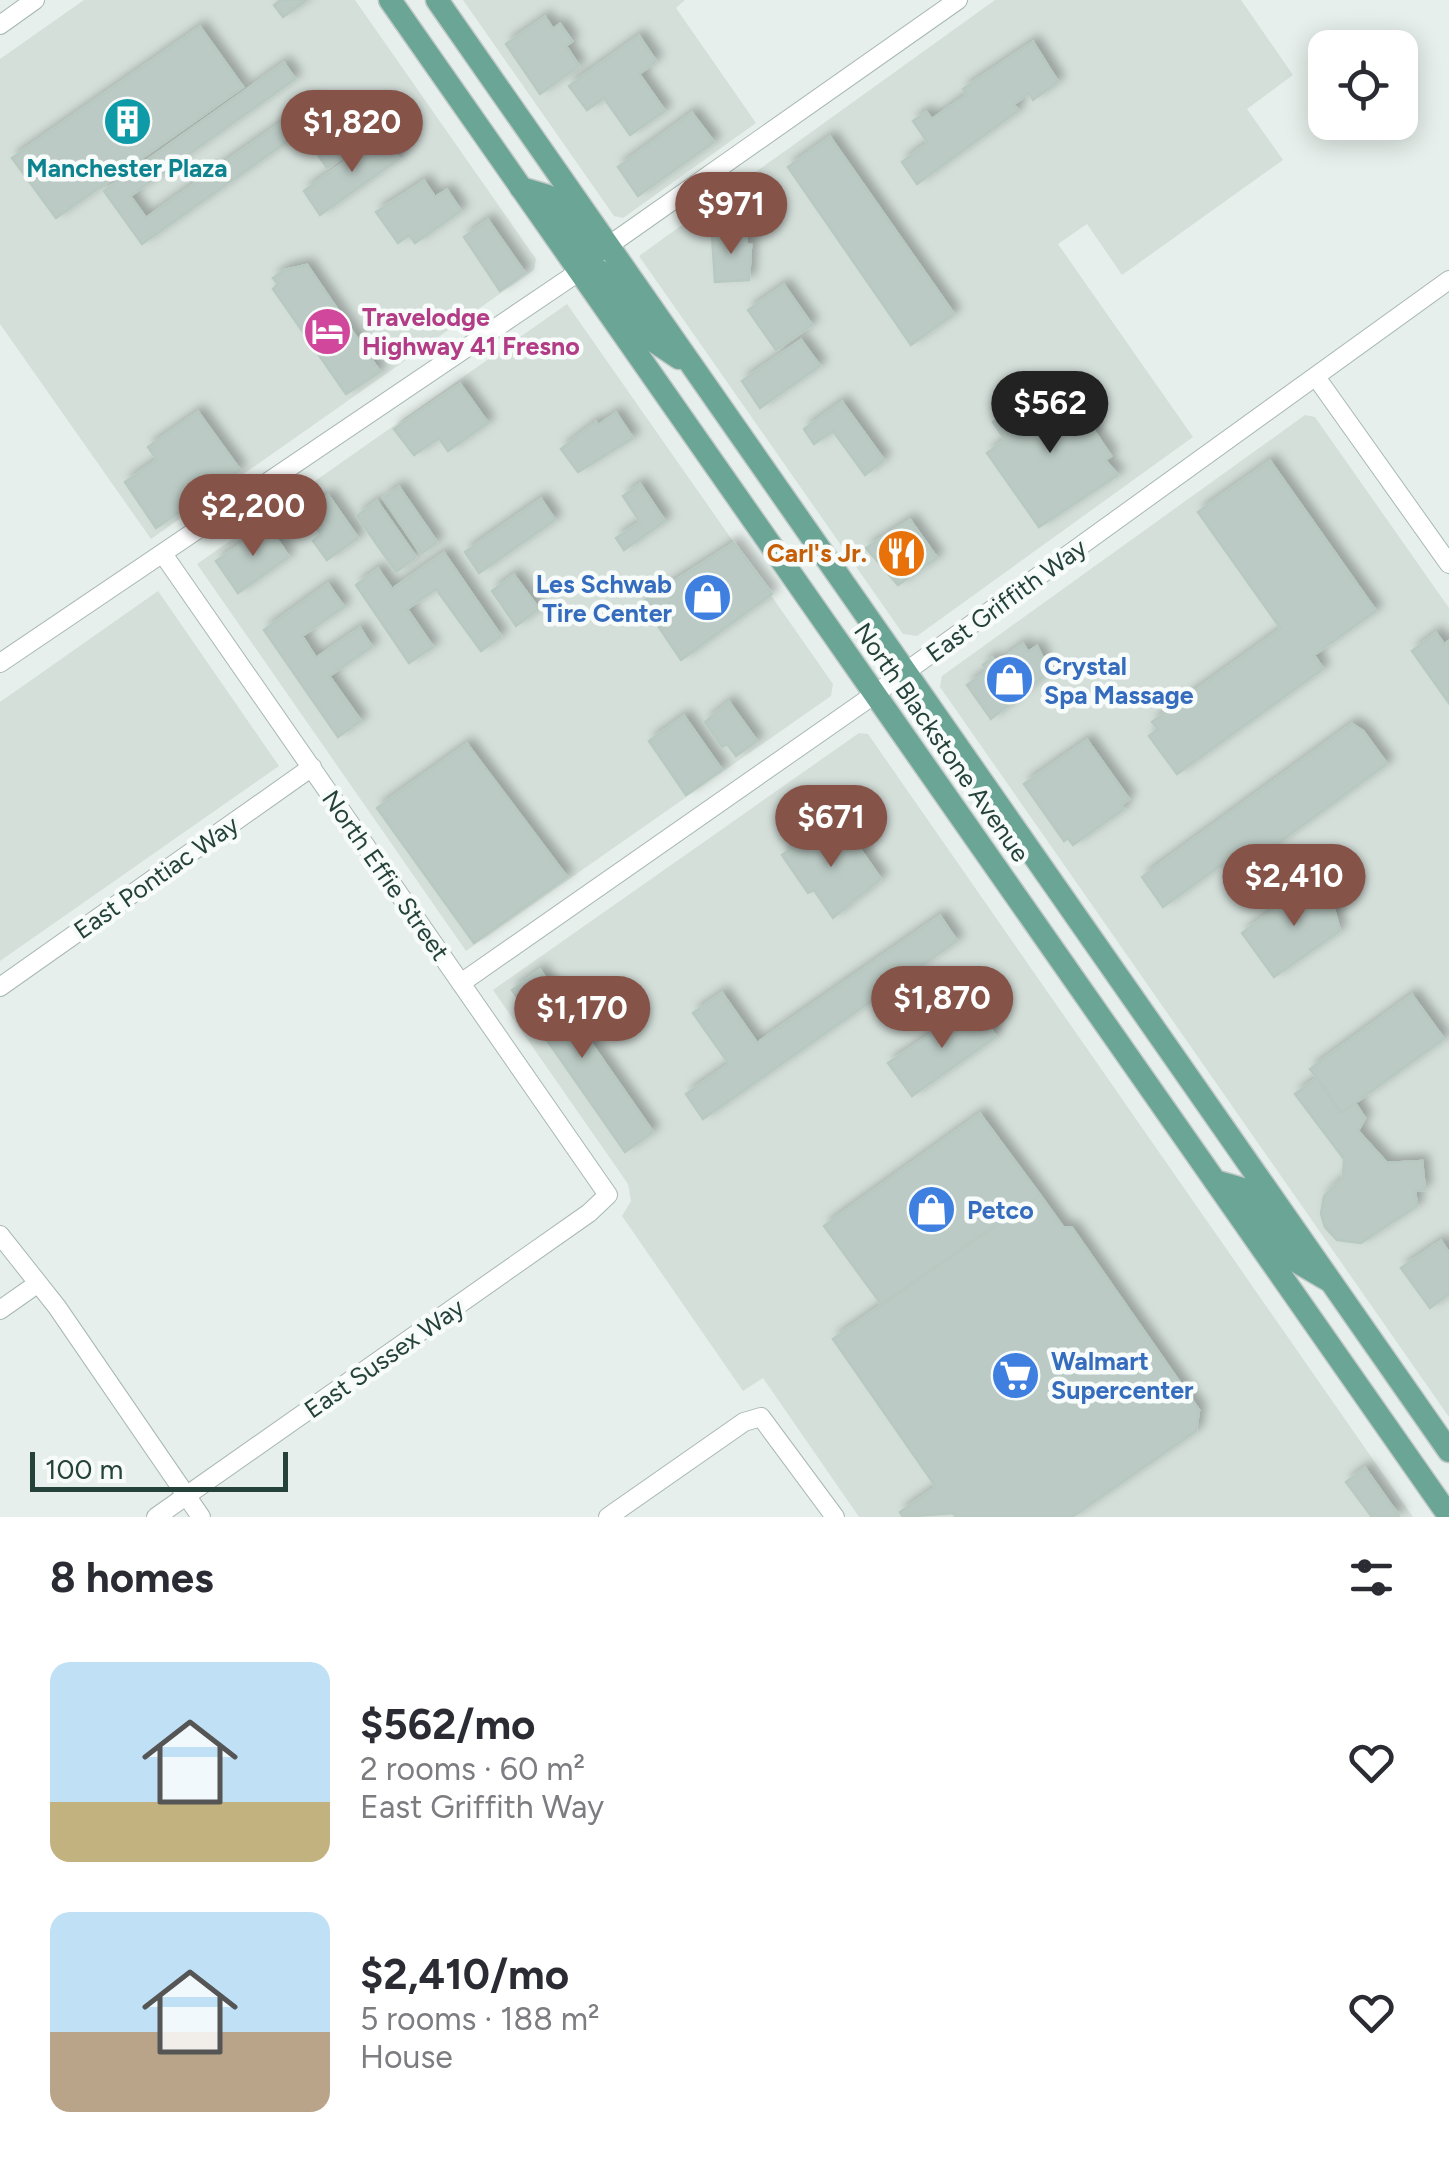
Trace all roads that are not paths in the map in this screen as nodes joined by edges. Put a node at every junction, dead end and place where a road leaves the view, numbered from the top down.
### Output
1 (36, 0) edge
2 (390, 0) edge
3 (437, 0) edge
4 (958, 0) edge
5 (0, 25) edge
6 (521, 188) junction
7 (608, 246) junction
8 (580, 270) junction
9 (1449, 280) edge
10 (691, 364) junction
11 (1316, 377) junction
12 (163, 554) junction
13 (1449, 564) edge
14 (0, 663) edge
15 (905, 672) junction
16 (875, 694) junction
17 (312, 766) junction
18 (461, 983) junction
19 (0, 986) edge
20 (1215, 1181) junction
21 (608, 1195) joint
22 (0, 1235) edge
23 (1331, 1282) junction
24 (38, 1284) junction
25 (0, 1310) edge
26 (1449, 1451) edge
27 (186, 1496) junction
28 (1449, 1516) edge
29 (156, 1517) edge
30 (201, 1517) edge
31 (608, 1517) edge
32 (834, 1517) edge

1 - 5 street
2 - 6 main road, North Blackstone Avenue
3 - 7 main road, North Blackstone Avenue
4 - 7 street
6 - 7 main road
6 - 8 main road, North Blackstone Avenue
7 - 10 main road, North Blackstone Avenue
8 - 10 main road
8 - 12 street
8 - 16 main road, North Blackstone Avenue
9 - 11 street, East Griffith Way
10 - 15 main road, North Blackstone Avenue
11 - 13 street
11 - 15 street, East Griffith Way
12 - 14 street
12 - 17 street, North Effie Street
15 - 16 street, East Griffith Way
15 - 23 main road, North Blackstone Avenue
16 - 18 street, East Griffith Way
16 - 20 main road, North Blackstone Avenue
17 - 18 street, North Effie Street
17 - 19 street, East Pontiac Way
18 - 21 street, North Effie Street
20 - 23 main road
20 - 28 main road, North Blackstone Avenue
21 - 27 street, East Sussex Way
22 - 24 street
23 - 26 main road, North Blackstone Avenue
24 - 25 street
24 - 27 street
27 - 29 street, East Sussex Way
27 - 30 street
31 - 32 street

